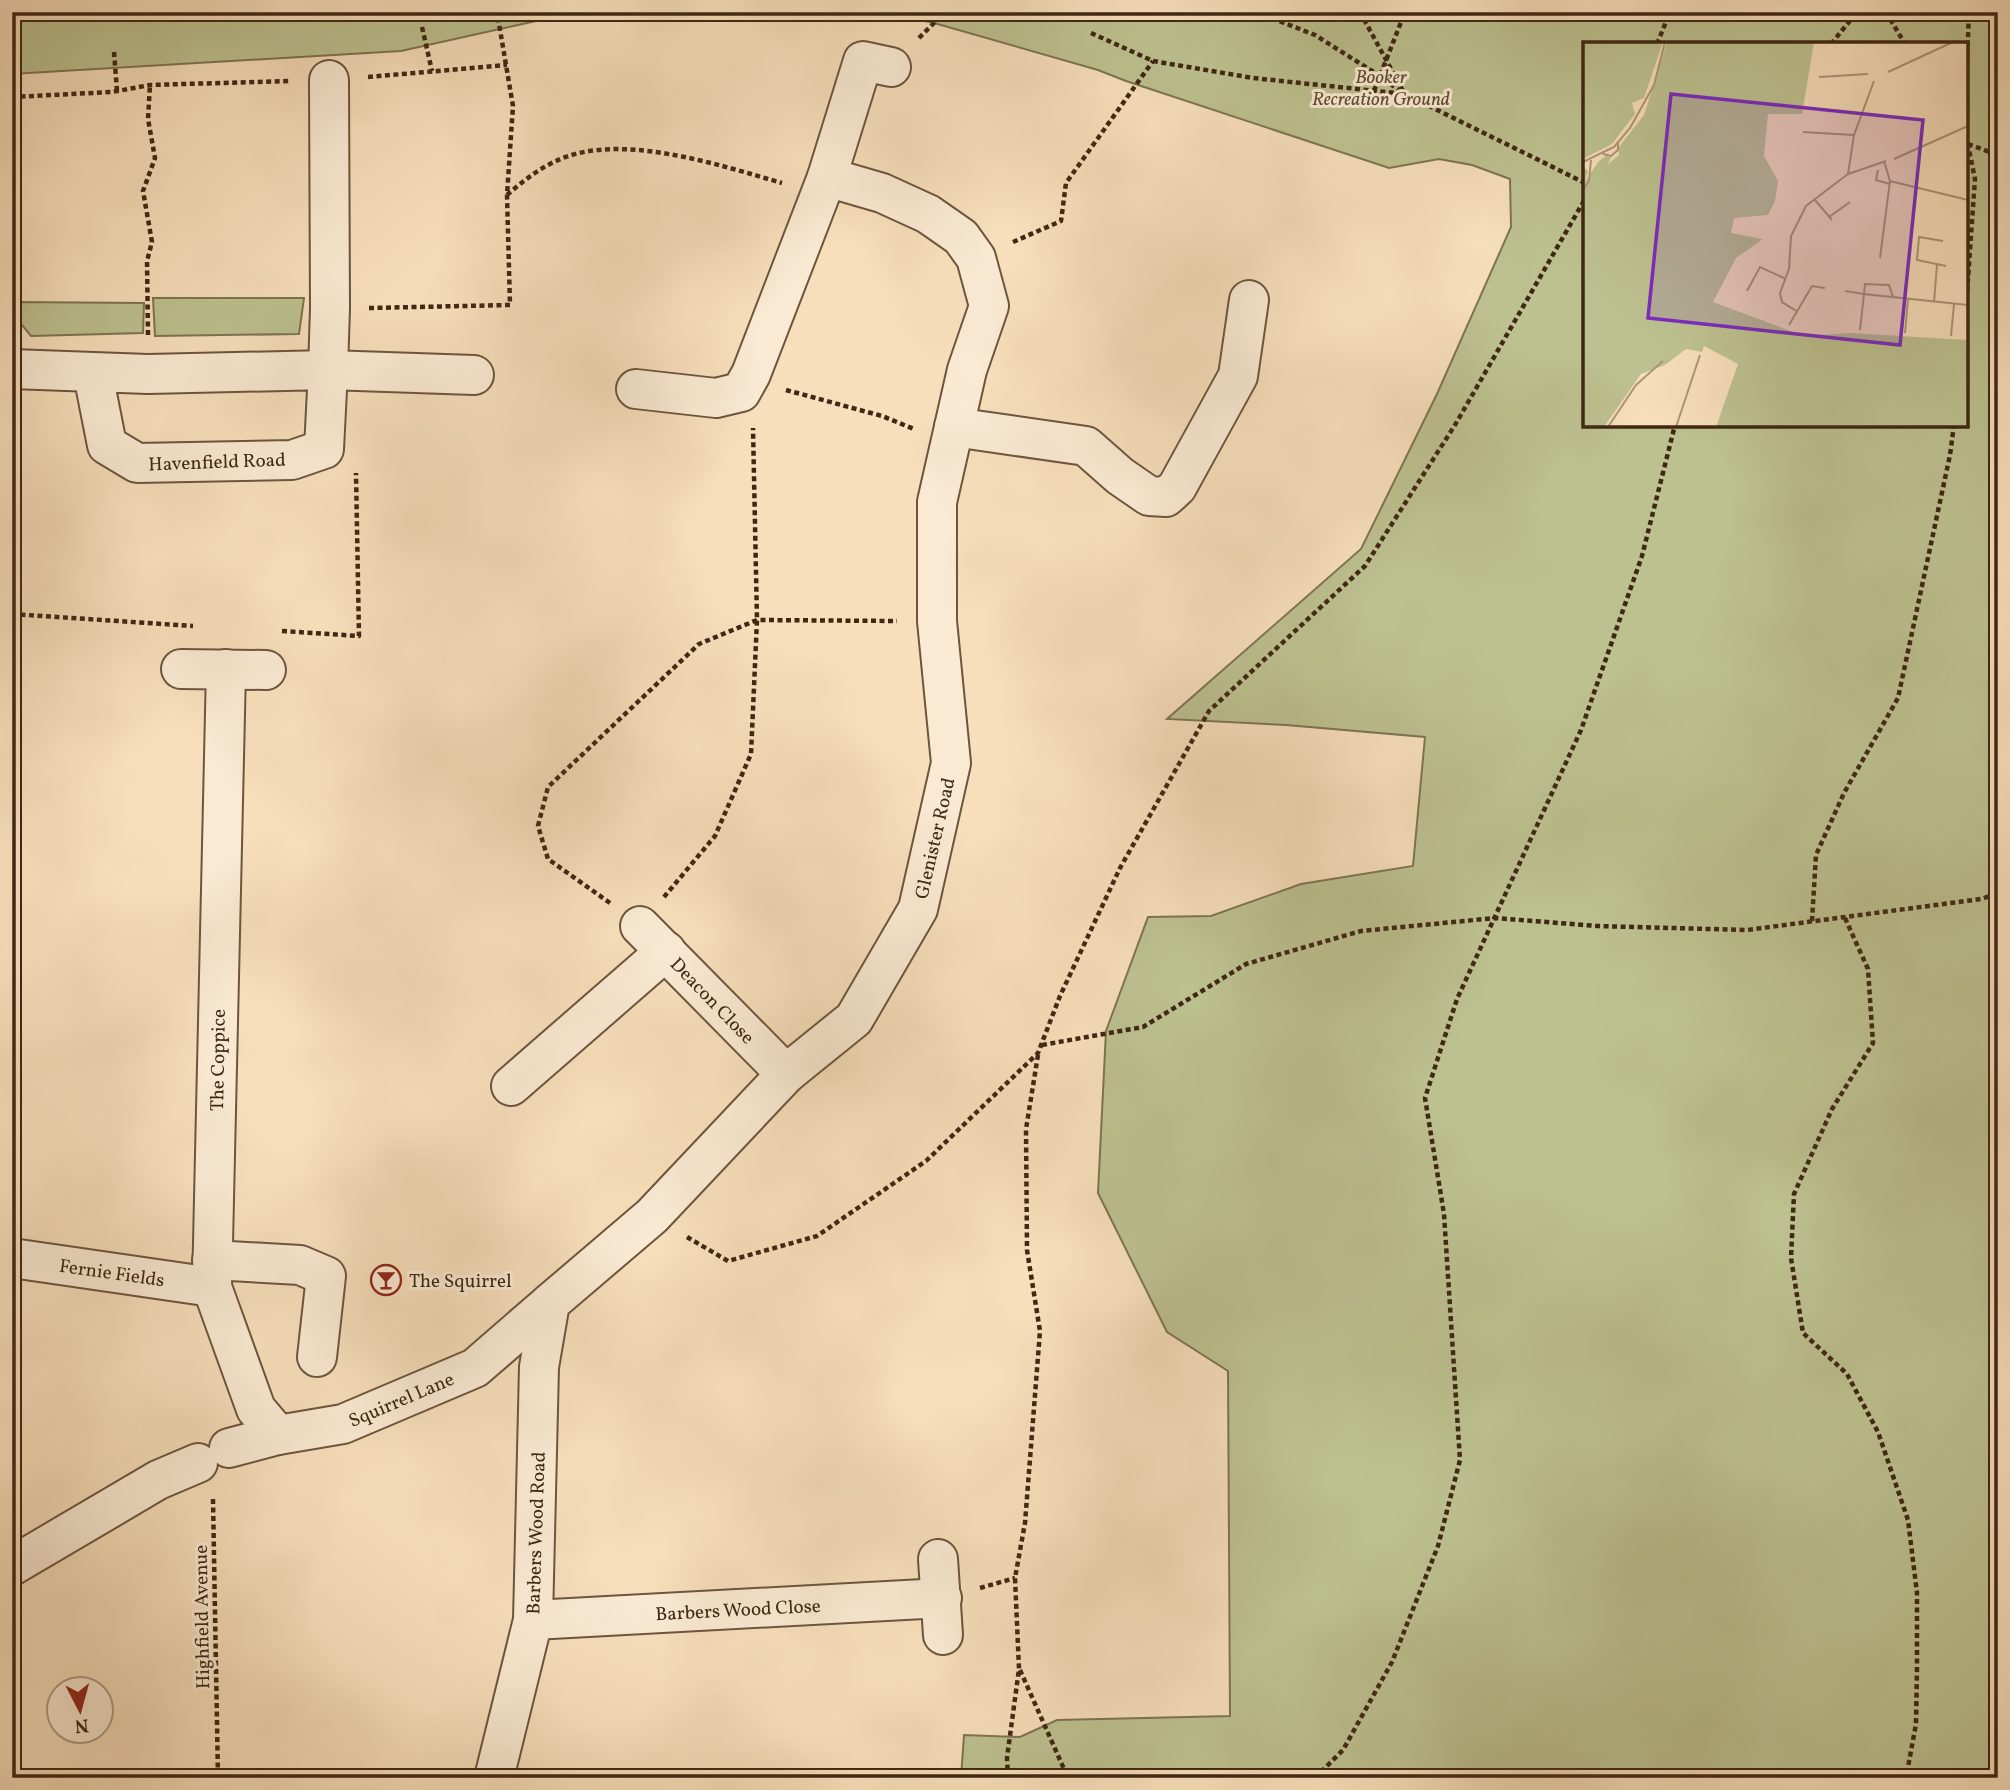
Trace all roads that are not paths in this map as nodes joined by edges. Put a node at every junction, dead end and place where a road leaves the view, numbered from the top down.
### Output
1 (891, 67) dead end
2 (329, 80) road end
3 (823, 186) junction
4 (1249, 300) dead end
5 (12, 369) edge
6 (328, 370) junction
7 (93, 374) junction
8 (474, 375) dead end
9 (636, 389) dead end
10 (952, 435) junction
11 (181, 669) dead end
12 (226, 669) junction
13 (266, 670) dead end
14 (786, 1074) junction
15 (511, 1086) dead end
16 (12, 1258) edge
17 (212, 1273) junction
18 (550, 1303) junction
19 (317, 1357) dead end
20 (278, 1435) junction
21 (938, 1559) dead end
22 (12, 1566) edge
23 (942, 1598) junction
24 (533, 1619) junction
25 (943, 1635) dead end
26 (494, 1778) edge

1 - 3 street
2 - 6 street, Havenfield Road
3 - 9 street
3 - 10 street, Glenister Road
4 - 10 street
5 - 7 street
6 - 7 street
6 - 7 street, Havenfield Road
6 - 8 street
10 - 14 street, Glenister Road
11 - 12 street
12 - 13 street
12 - 17 street, The Coppice
14 - 15 street, Deacon Close
14 - 18 street, Glenister Road
16 - 17 street, Fernie Fields
17 - 19 street, Fernie Fields
17 - 20 street, The Coppice
18 - 20 street, Squirrel Lane
18 - 24 street, Barbers Wood Road
20 - 22 street, Squirrel Lane
21 - 23 street
23 - 24 street, Barbers Wood Close
23 - 25 street
24 - 26 street, Barbers Wood Road

